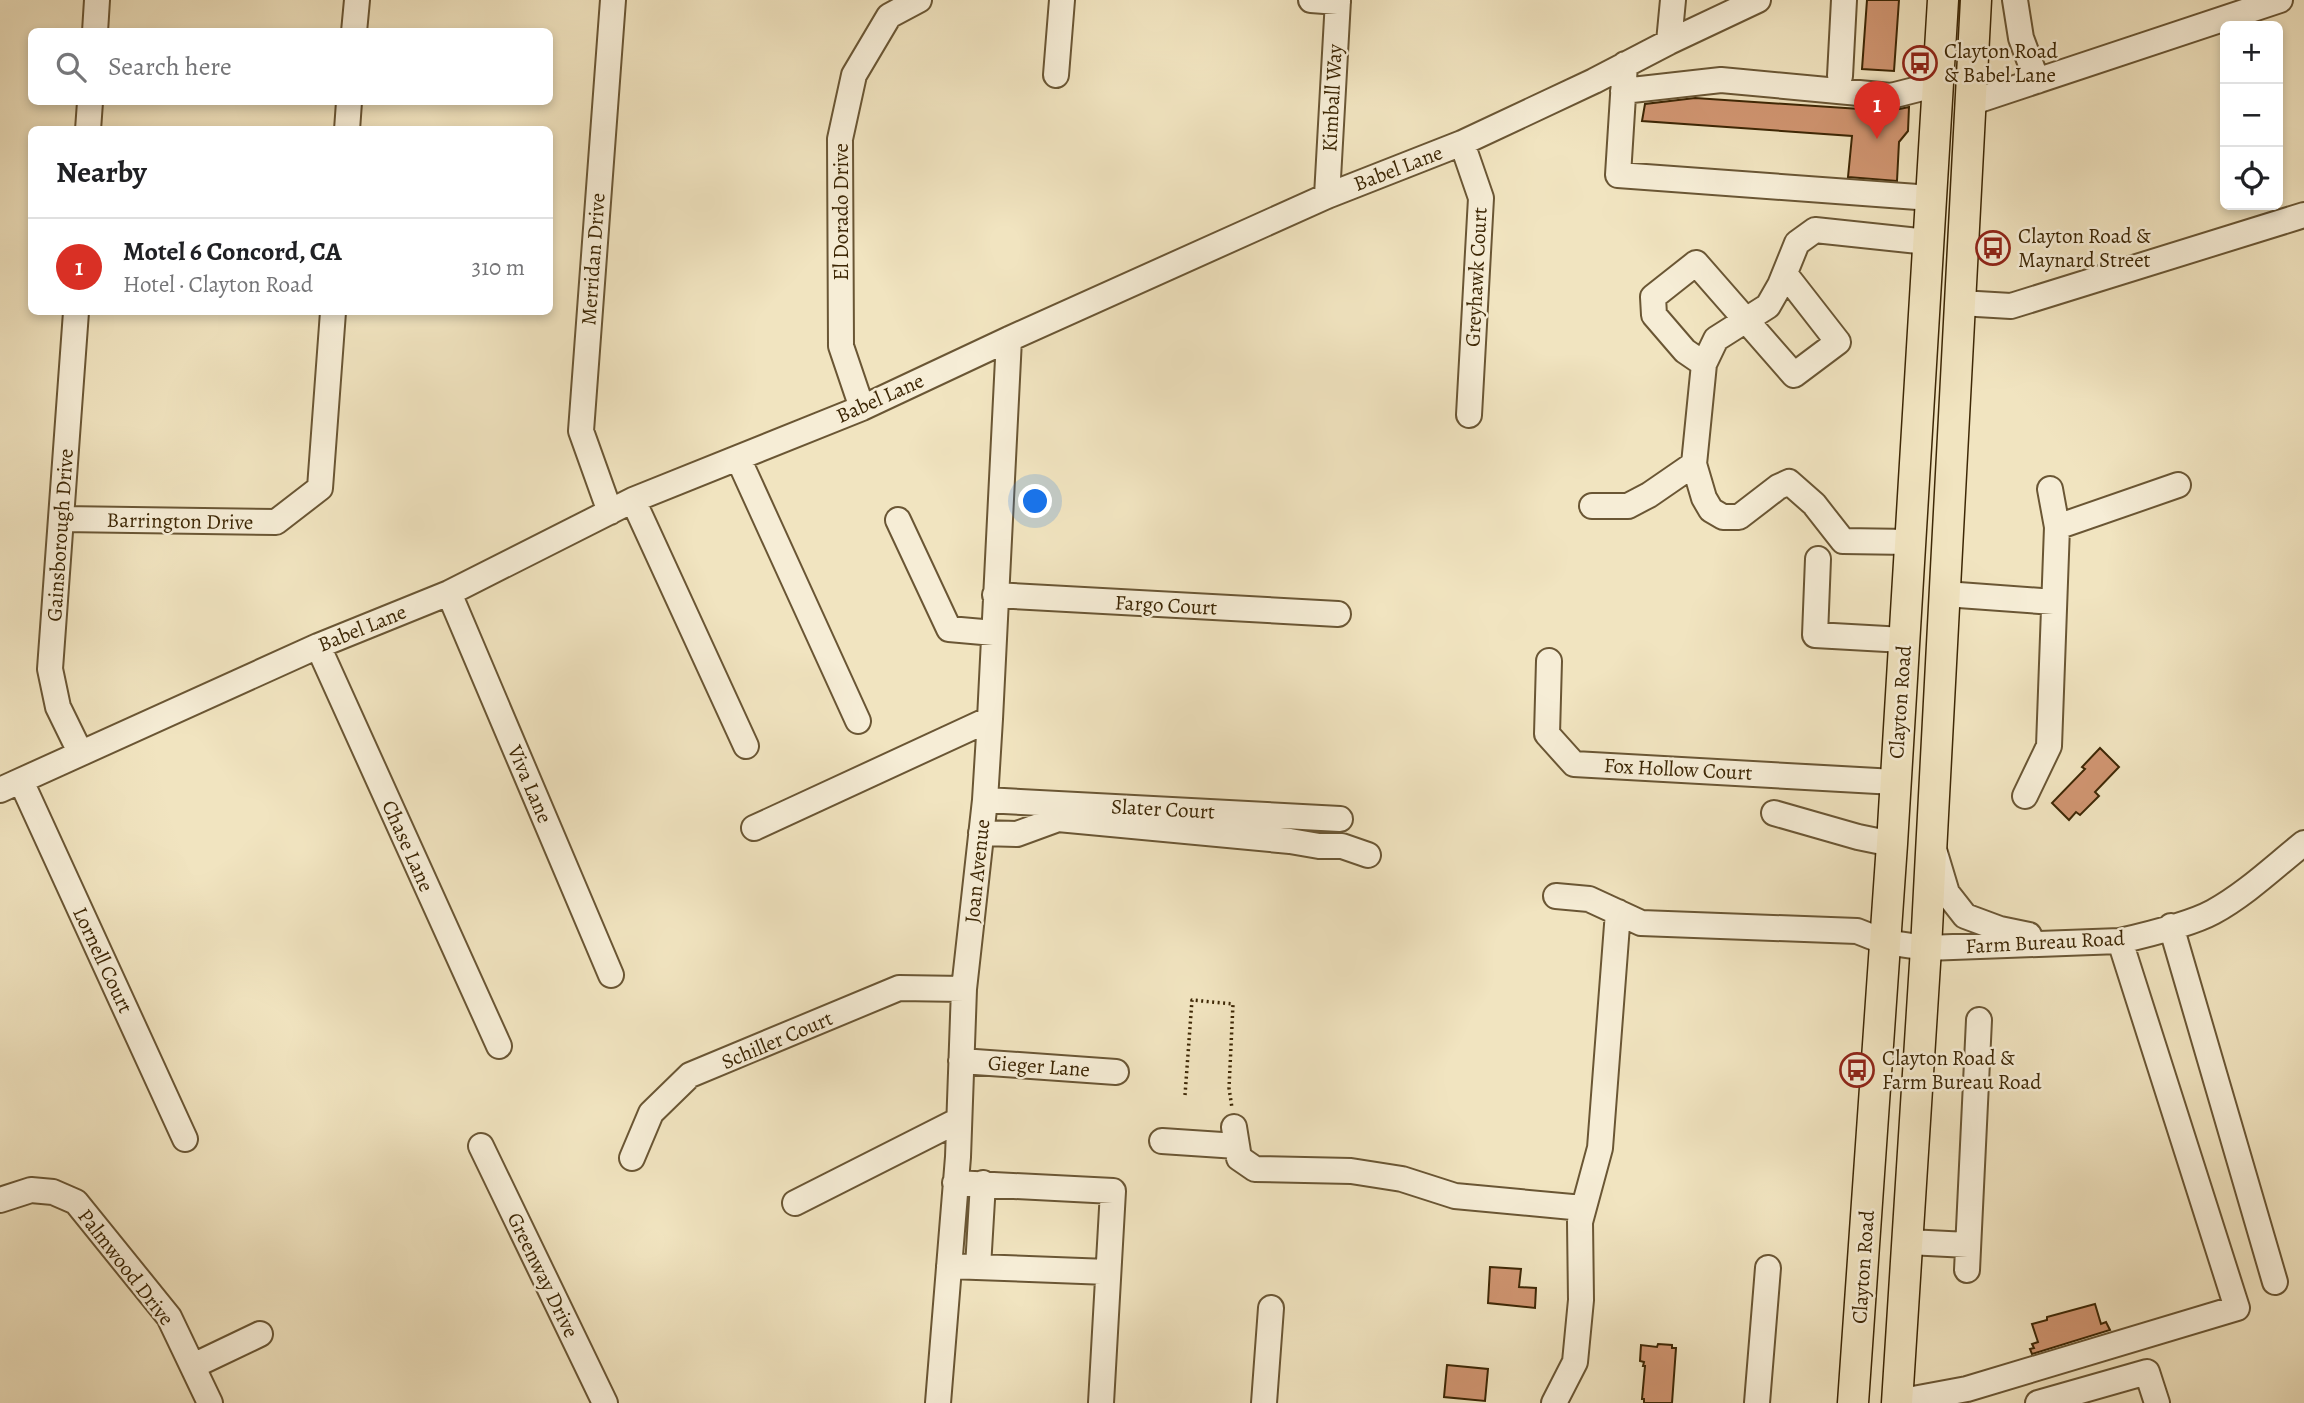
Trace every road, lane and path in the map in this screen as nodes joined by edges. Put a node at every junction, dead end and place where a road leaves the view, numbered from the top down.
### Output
1 (97, 0) edge
2 (357, 0) edge
3 (613, 0) edge
4 (919, 0) edge
5 (1062, 0) edge
6 (1311, 0) edge
7 (1673, 0) edge
8 (1758, 0) edge
9 (1844, 0) edge
10 (1943, 0) edge
11 (1976, 0) edge
12 (2015, 0) edge
13 (1338, 1) edge
14 (2268, 2) edge
15 (95, 28) edge
16 (354, 28) edge
17 (1669, 41) junction
18 (1625, 64) junction
19 (1056, 75) dead end
20 (1840, 76) dead end
21 (2037, 80) junction
22 (1938, 84) junction
23 (1623, 92) junction
24 (1970, 103) junction
25 (90, 105) edge
26 (349, 105) edge
27 (88, 126) edge
28 (347, 126) edge
29 (1462, 143) junction
30 (1327, 196) junction
31 (1931, 198) junction
32 (2304, 215) edge
33 (1928, 242) junction
34 (1785, 274) junction
35 (1960, 303) junction
36 (76, 315) edge
37 (334, 315) edge
38 (1745, 321) junction
39 (1009, 339) junction
40 (1704, 364) junction
41 (862, 408) junction
42 (1469, 415) dead end
43 (738, 458) junction
44 (1695, 464) junction
45 (2178, 485) dead end
46 (2050, 489) dead end
47 (633, 500) junction
48 (1592, 506) dead end
49 (610, 512) junction
50 (62, 519) junction
51 (898, 520) dead end
52 (2057, 527) junction
53 (1910, 542) junction
54 (1818, 559) dead end
55 (449, 593) junction
56 (1945, 594) junction
57 (995, 595) junction
58 (2054, 602) junction
59 (1338, 614) dead end
60 (994, 633) junction
61 (1904, 640) junction
62 (318, 646) junction
63 (1549, 661) dead end
64 (990, 719) junction
65 (858, 721) dead end
66 (746, 746) dead end
67 (80, 752) junction
68 (1895, 782) junction
69 (10, 785) edge
70 (2025, 796) dead end
71 (985, 800) junction
72 (1774, 813) dead end
73 (1340, 818) dead end
74 (754, 828) dead end
75 (981, 833) junction
76 (2304, 843) edge
77 (1892, 844) junction
78 (1932, 844) junction
79 (1368, 855) dead end
80 (1556, 896) dead end
81 (1618, 912) junction
82 (2171, 926) junction
83 (2120, 941) junction
84 (1885, 942) junction
85 (2071, 943) junction
86 (1926, 948) junction
87 (611, 975) dead end
88 (964, 989) junction
89 (1979, 1020) dead end
90 (499, 1046) dead end
91 (961, 1061) junction
92 (1116, 1072) dead end
93 (1185, 1095) dead end
94 (959, 1120) junction
95 (1236, 1137) junction
96 (185, 1139) dead end
97 (1162, 1141) dead end
98 (481, 1146) dead end
99 (632, 1158) dead end
100 (956, 1183) junction
101 (983, 1183) junction
102 (0, 1200) edge
103 (795, 1203) dead end
104 (1583, 1208) junction
105 (1908, 1242) junction
106 (1968, 1245) junction
107 (950, 1266) junction
108 (978, 1267) junction
109 (1768, 1268) dead end
110 (1967, 1270) dead end
111 (1108, 1272) junction
112 (2275, 1282) dead end
113 (1271, 1308) dead end
114 (260, 1335) dead end
115 (193, 1366) junction
116 (1897, 1402) edge
117 (210, 1403) edge
118 (605, 1403) edge
119 (937, 1403) edge
120 (1101, 1403) edge
121 (1264, 1403) edge
122 (1553, 1403) edge
123 (1757, 1403) edge
124 (1853, 1403) edge
125 (2038, 1403) edge
126 (2157, 1403) edge

1 - 15 street
2 - 16 street
3 - 49 street, Merridan Drive
4 - 41 street, El Dorado Drive
5 - 19 street
6 - 13 street
7 - 17 street
8 - 17 street, Babel Lane
9 - 20 street
10 - 22 main road, Clayton Road
11 - 24 main road, Clayton Road
12 - 21 street
13 - 30 street, Kimball Way
14 - 21 street
17 - 18 street, Babel Lane
18 - 23 street
18 - 29 street, Babel Lane
21 - 24 street
22 - 23 street
22 - 31 main road, Clayton Road
23 - 31 street
24 - 35 main road, Clayton Road
25 - 27 street
26 - 28 street
29 - 30 street, Babel Lane
29 - 42 street, Greyhawk Court
30 - 39 street, Babel Lane
31 - 33 main road, Clayton Road
32 - 35 street
33 - 34 street
33 - 53 main road, Clayton Road
34 - 38 street
34 - 38 street
35 - 56 main road, Clayton Road
36 - 50 street, Gainsborough Drive
37 - 50 street, Barrington Drive
38 - 40 street
38 - 40 street
39 - 41 street, Babel Lane
39 - 57 street, Joan Avenue
40 - 44 street
41 - 43 street, Babel Lane
43 - 47 street, Babel Lane
43 - 65 street
44 - 48 street
44 - 53 street
45 - 52 street
46 - 52 street
47 - 49 street, Babel Lane
47 - 66 street
49 - 55 street, Babel Lane
50 - 67 street, Gainsborough Drive
51 - 60 street
52 - 58 street
53 - 61 main road, Clayton Road
54 - 61 street
55 - 62 street, Babel Lane
55 - 87 street, Viva Lane
56 - 58 street
56 - 78 main road, Clayton Road
57 - 59 street, Fargo Court
57 - 60 street, Joan Avenue
58 - 70 street
60 - 64 street, Joan Avenue
61 - 68 main road, Clayton Road
62 - 67 street, Babel Lane
62 - 90 street, Chase Lane
63 - 68 street, Fox Hollow Court
64 - 71 street, Joan Avenue
64 - 74 street
67 - 69 street, Babel Lane
68 - 77 main road, Clayton Road
69 - 96 street, Lornell Court
71 - 73 street, Slater Court
71 - 75 street, Joan Avenue
72 - 77 street
75 - 79 street
75 - 88 street, Joan Avenue
76 - 82 street, Farm Bureau Road
77 - 84 main road, Clayton Road
78 - 85 street
78 - 86 main road, Clayton Road
80 - 81 street, Farm Bureau Road
81 - 84 street, Farm Bureau Road
81 - 104 street
82 - 83 street, Farm Bureau Road
82 - 112 street
83 - 85 street, Farm Bureau Road
83 - 116 street
84 - 86 street, Farm Bureau Road
84 - 124 main road, Clayton Road
85 - 86 street, Farm Bureau Road
86 - 105 main road, Clayton Road
88 - 91 street, Joan Avenue
88 - 99 street, Schiller Court
89 - 106 street
91 - 92 street, Gieger Lane
91 - 94 street, Joan Avenue
93 - 95 path
94 - 100 street, Joan Avenue
94 - 103 street
95 - 97 street
95 - 104 street
98 - 118 street, Greenway Drive
100 - 101 street
100 - 107 street, Joan Avenue
101 - 108 street
101 - 111 street
102 - 115 street, Palmwood Drive
104 - 122 street
105 - 106 street
105 - 116 main road, Clayton Road
106 - 110 street
107 - 108 street
107 - 119 street, Joan Avenue
108 - 111 street
109 - 123 street
111 - 120 street
113 - 121 street
114 - 115 street
115 - 117 street, Palmwood Drive
125 - 126 street

